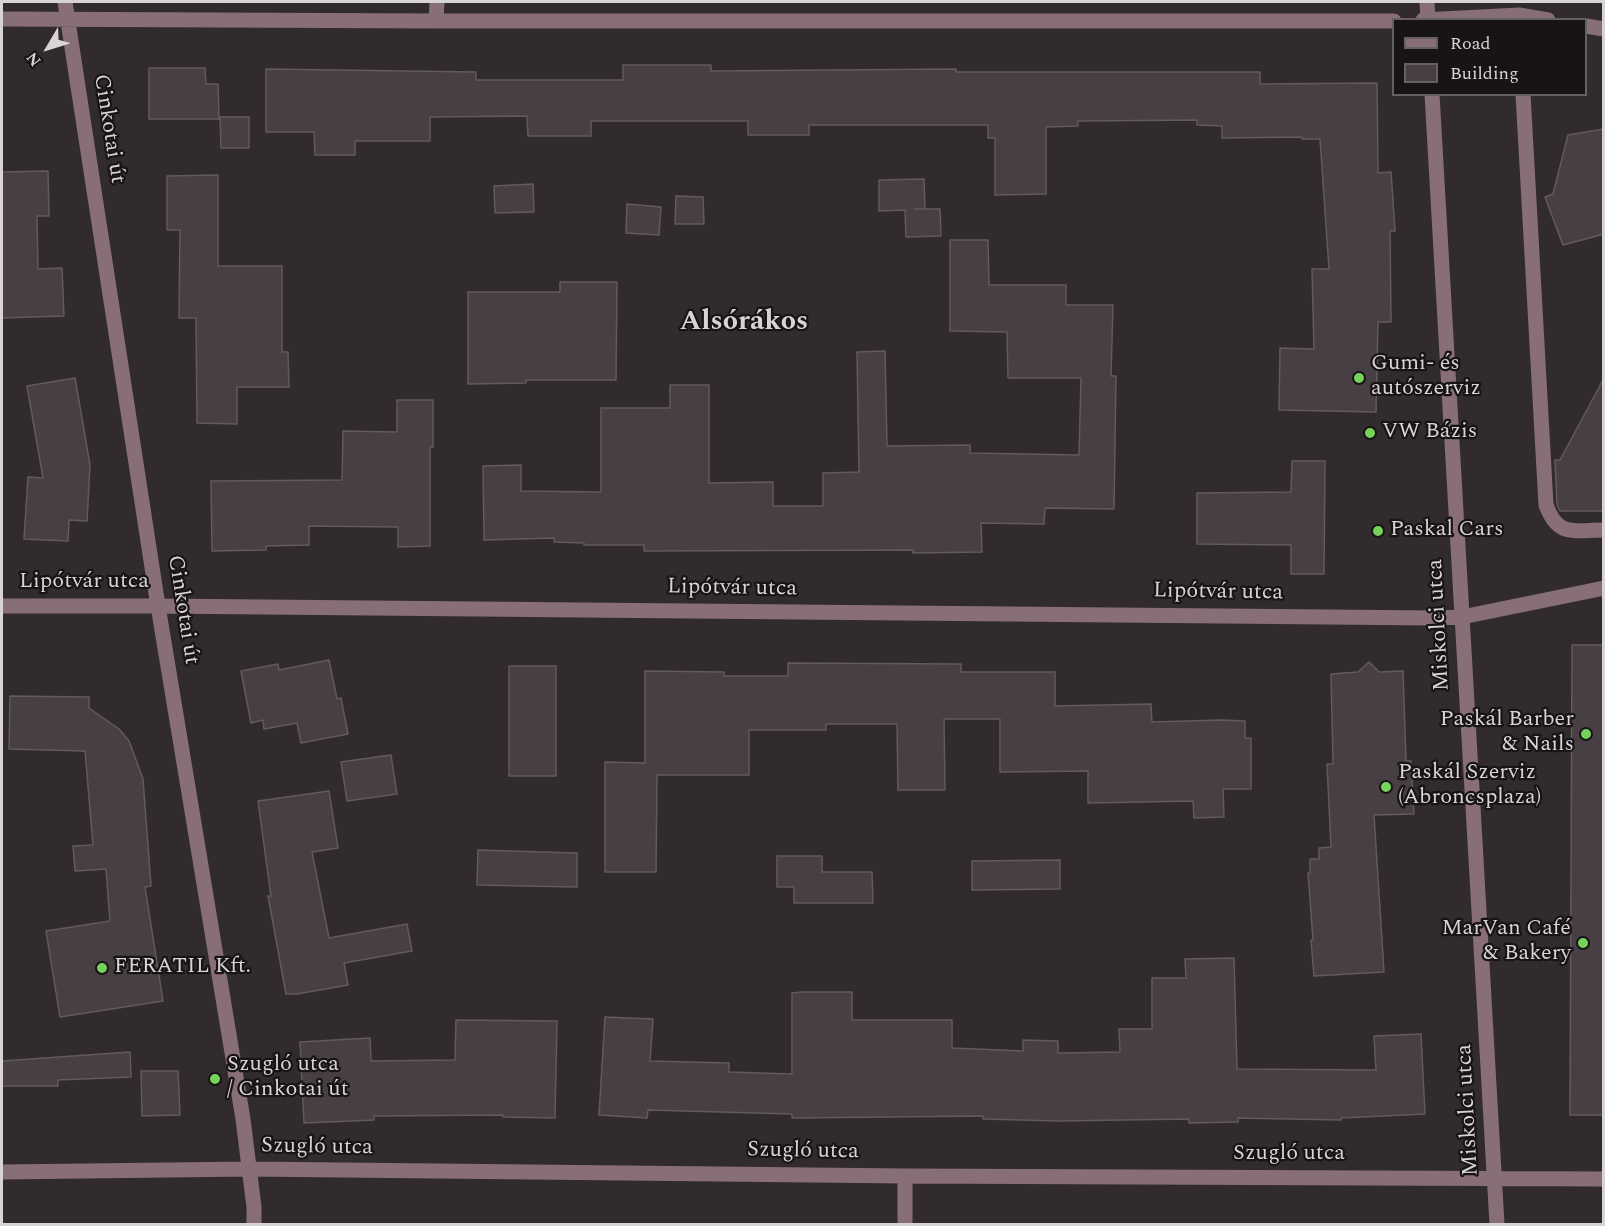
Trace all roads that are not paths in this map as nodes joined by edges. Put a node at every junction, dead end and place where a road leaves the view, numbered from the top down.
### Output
1 (65, 2) edge
2 (437, 2) edge
3 (1427, 2) edge
4 (1519, 17) edge
5 (1426, 18) edge
6 (1472, 18) edge
7 (2, 20) edge
8 (68, 20) junction
9 (436, 21) junction
10 (1392, 21) edge
11 (1587, 26) edge
12 (1604, 29) edge
13 (1432, 96) edge
14 (1523, 96) edge
15 (1604, 530) edge
16 (1604, 588) edge
17 (2, 606) edge
18 (158, 606) junction
19 (1462, 617) junction
20 (250, 1170) junction
21 (2, 1172) edge
22 (905, 1176) junction
23 (1495, 1178) junction
24 (1604, 1179) edge
25 (254, 1224) edge
26 (905, 1224) edge
27 (1497, 1224) edge

1 - 8 street, Cinkotai út
2 - 9 street
3 - 5 street
4 - 6 street
7 - 8 street
8 - 9 street
8 - 18 street, Cinkotai út
9 - 10 street
11 - 12 street
13 - 19 street, Miskolci utca
14 - 15 street
16 - 19 street, Lipótvár utca
17 - 18 street, Lipótvár utca
18 - 19 street, Lipótvár utca
18 - 20 street, Cinkotai út
19 - 23 street, Miskolci utca
20 - 21 street, Szugló utca
20 - 22 street, Szugló utca
20 - 25 street, Cinkotai út
22 - 23 street, Szugló utca
22 - 26 street
23 - 24 street, Szugló utca
23 - 27 street, Miskolci utca

